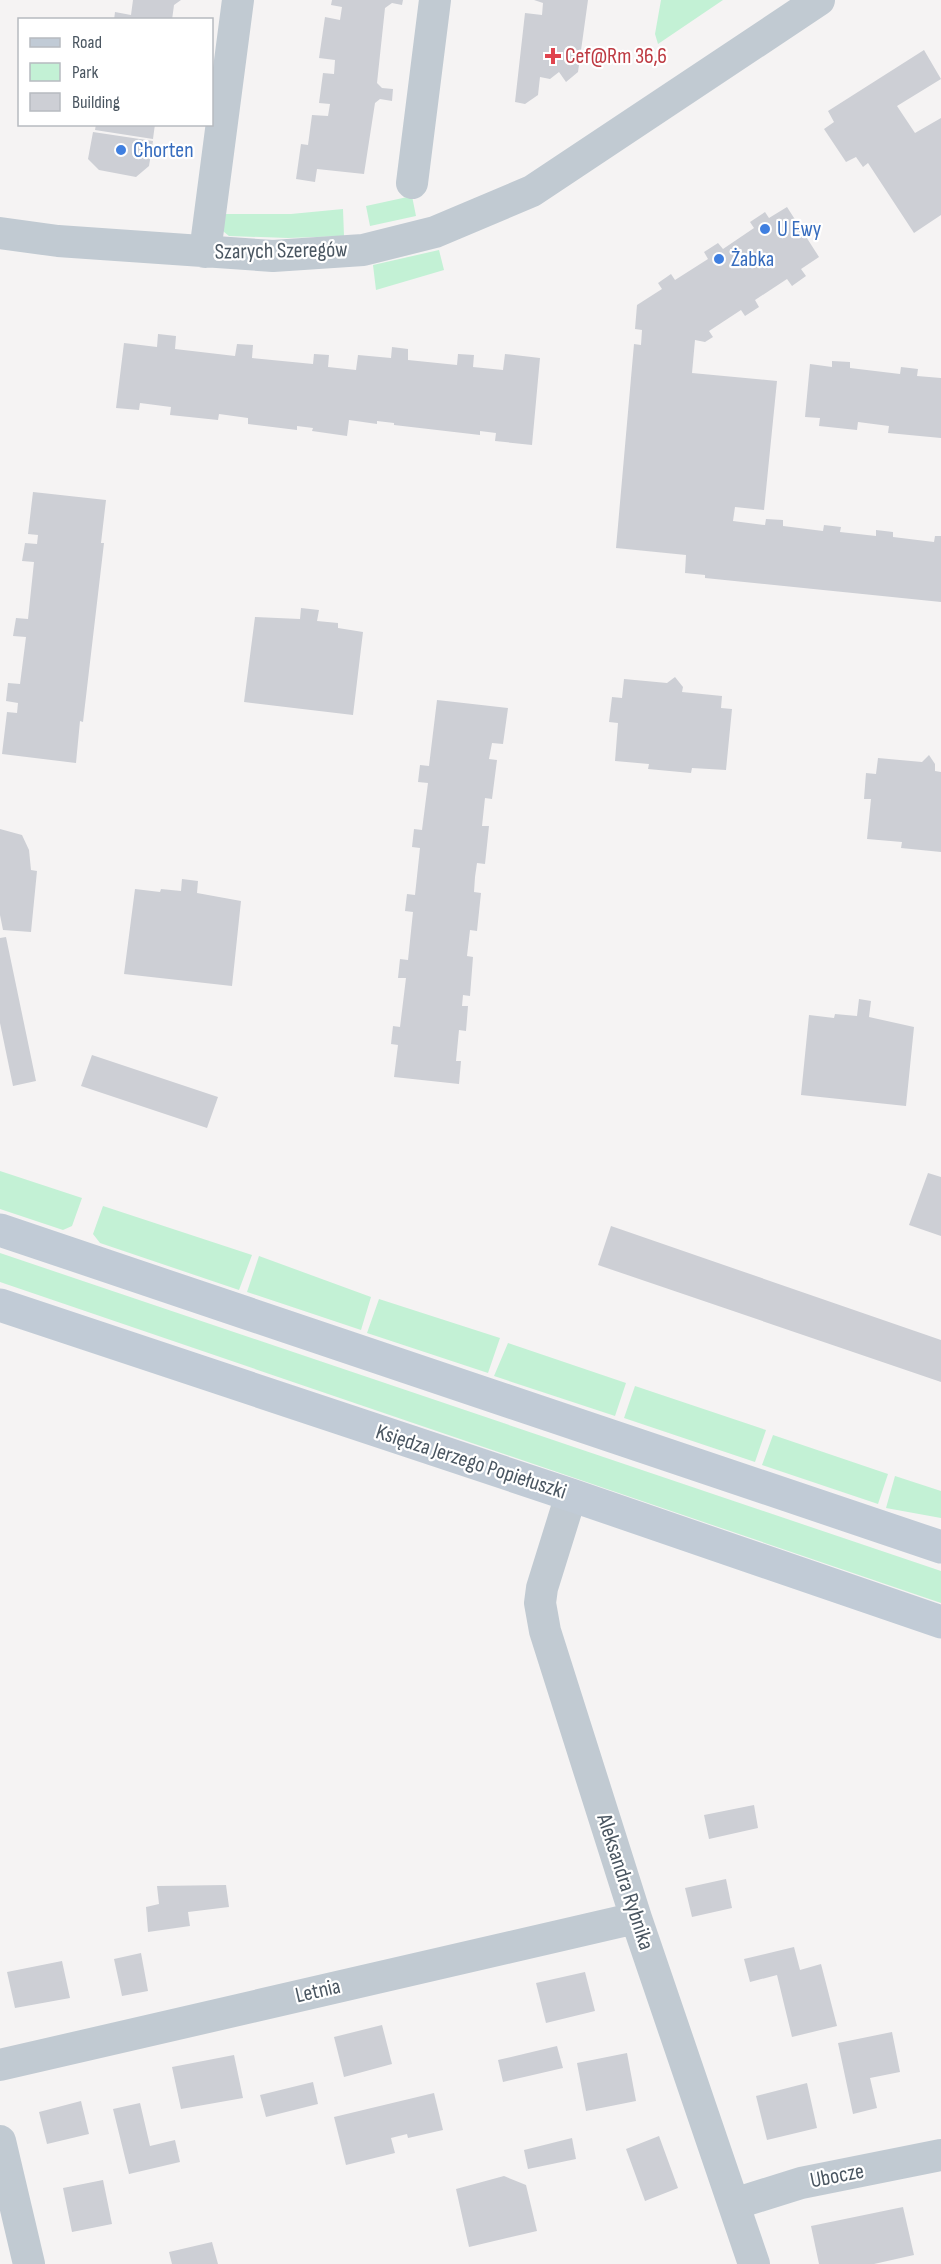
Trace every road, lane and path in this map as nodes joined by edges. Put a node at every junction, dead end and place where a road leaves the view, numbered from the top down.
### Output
1 (238, 0) edge
2 (435, 0) edge
3 (819, 0) edge
4 (412, 183) dead end
5 (0, 233) edge
6 (205, 252) junction
7 (0, 1230) edge
8 (0, 1305) edge
9 (571, 1495) junction
10 (941, 1547) edge
11 (941, 1622) edge
12 (636, 1918) junction
13 (0, 2065) edge
14 (0, 2141) edge
15 (941, 2155) edge
16 (734, 2204) junction
17 (29, 2264) edge
18 (754, 2264) edge

1 - 6 street
2 - 4 street
3 - 6 street, Szarych Szeregów
5 - 6 street, Szarych Szeregów
7 - 10 main road
8 - 9 main road, Księdza Jerzego Popiełuszki
9 - 11 main road, Księdza Jerzego Popiełuszki
9 - 12 street, Aleksandra Rybnika
12 - 13 street, Letnia
12 - 16 street, Aleksandra Rybnika
14 - 17 street
15 - 16 street, Ubocze
16 - 18 street, Aleksandra Rybnika

